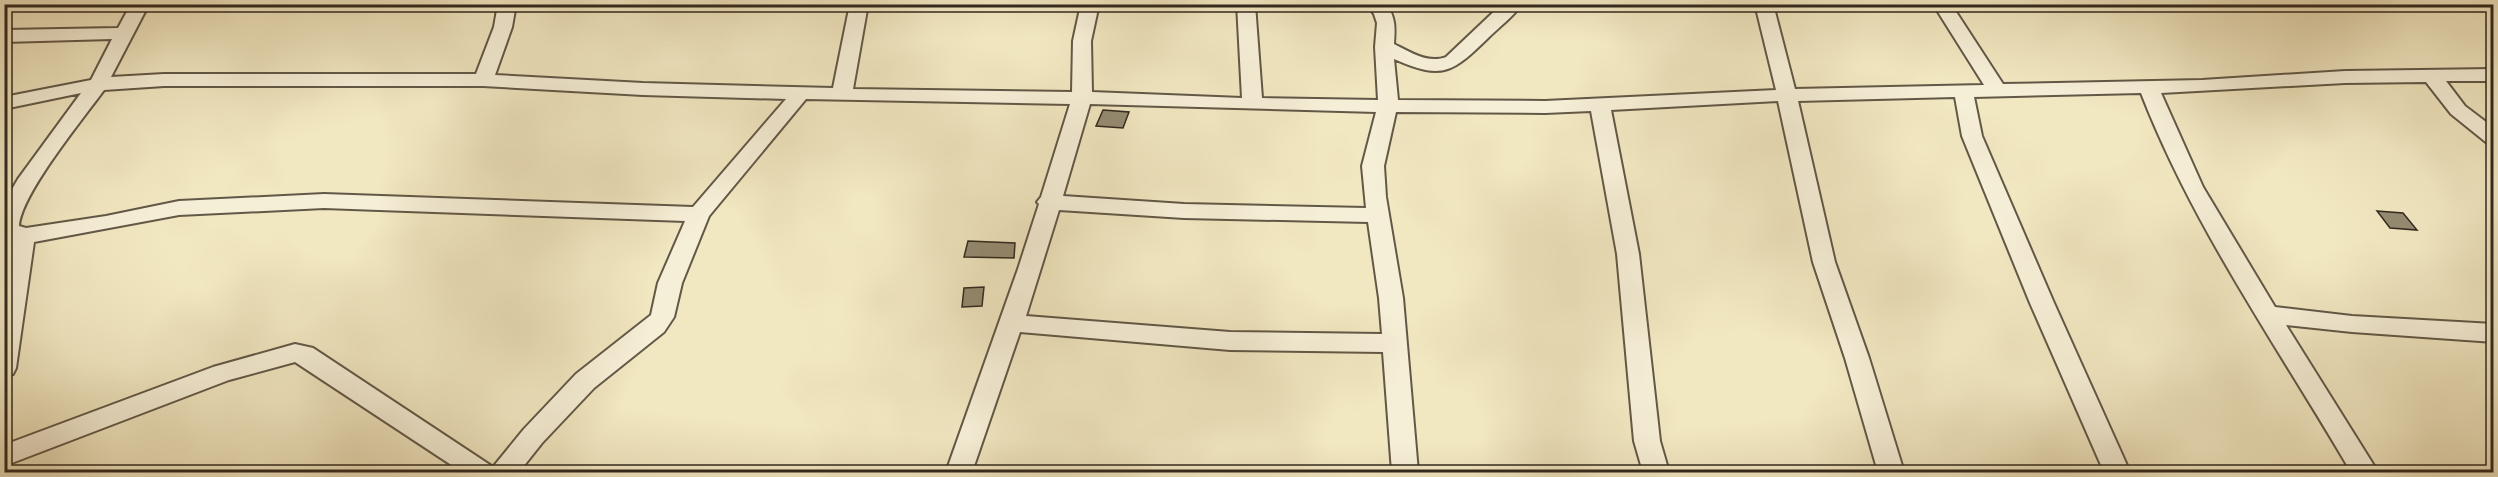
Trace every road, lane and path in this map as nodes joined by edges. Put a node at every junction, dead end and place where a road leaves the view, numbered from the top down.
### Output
1 (140, 4) edge
2 (507, 4) edge
3 (859, 4) edge
4 (1090, 4) edge
5 (1246, 4) edge
6 (1376, 4) edge
7 (1513, 4) edge
8 (1764, 4) edge
9 (1942, 4) edge
10 (124, 33) junction
11 (4, 36) edge
12 (1384, 47) junction
13 (2431, 75) junction
14 (2493, 75) edge
15 (483, 80) junction
16 (98, 84) junction
17 (2148, 86) junction
18 (1996, 89) junction
19 (1963, 90) junction
20 (801, 93) junction
21 (842, 94) junction
22 (1786, 95) junction
23 (1082, 98) junction
24 (4, 103) edge
25 (1252, 104) junction
26 (1600, 104) junction
27 (1388, 106) junction
28 (2493, 139) edge
29 (1048, 202) junction
30 (699, 213) junction
31 (1378, 215) junction
32 (14, 237) edge
33 (2268, 315) junction
34 (1011, 323) junction
35 (2493, 333) edge
36 (1395, 343) junction
37 (4, 368) edge
38 (4, 456) edge
39 (482, 472) edge
40 (504, 472) edge
41 (959, 472) edge
42 (1405, 472) edge
43 (1656, 472) edge
44 (1891, 472) edge
45 (2117, 472) edge
46 (2365, 472) edge

1 - 10 street
2 - 15 street
3 - 21 street
4 - 23 street
5 - 25 street
6 - 12 street
7 - 12 street
8 - 22 street
9 - 18 street
10 - 11 street
10 - 16 street
12 - 27 street
13 - 14 street
13 - 17 street
13 - 28 street
15 - 16 street
15 - 20 street
16 - 24 street
16 - 32 street
17 - 18 street
17 - 33 street
18 - 19 street
19 - 22 street
19 - 45 street
20 - 21 street
20 - 30 street
21 - 23 street
22 - 26 street
22 - 44 street
23 - 25 street
23 - 29 street
25 - 27 street
26 - 27 street
26 - 43 street
27 - 31 street
29 - 31 street
29 - 34 street
30 - 32 street
30 - 40 street
31 - 36 street
32 - 37 street
33 - 35 street
33 - 46 street
34 - 36 street
34 - 41 street
36 - 42 street
38 - 39 street

